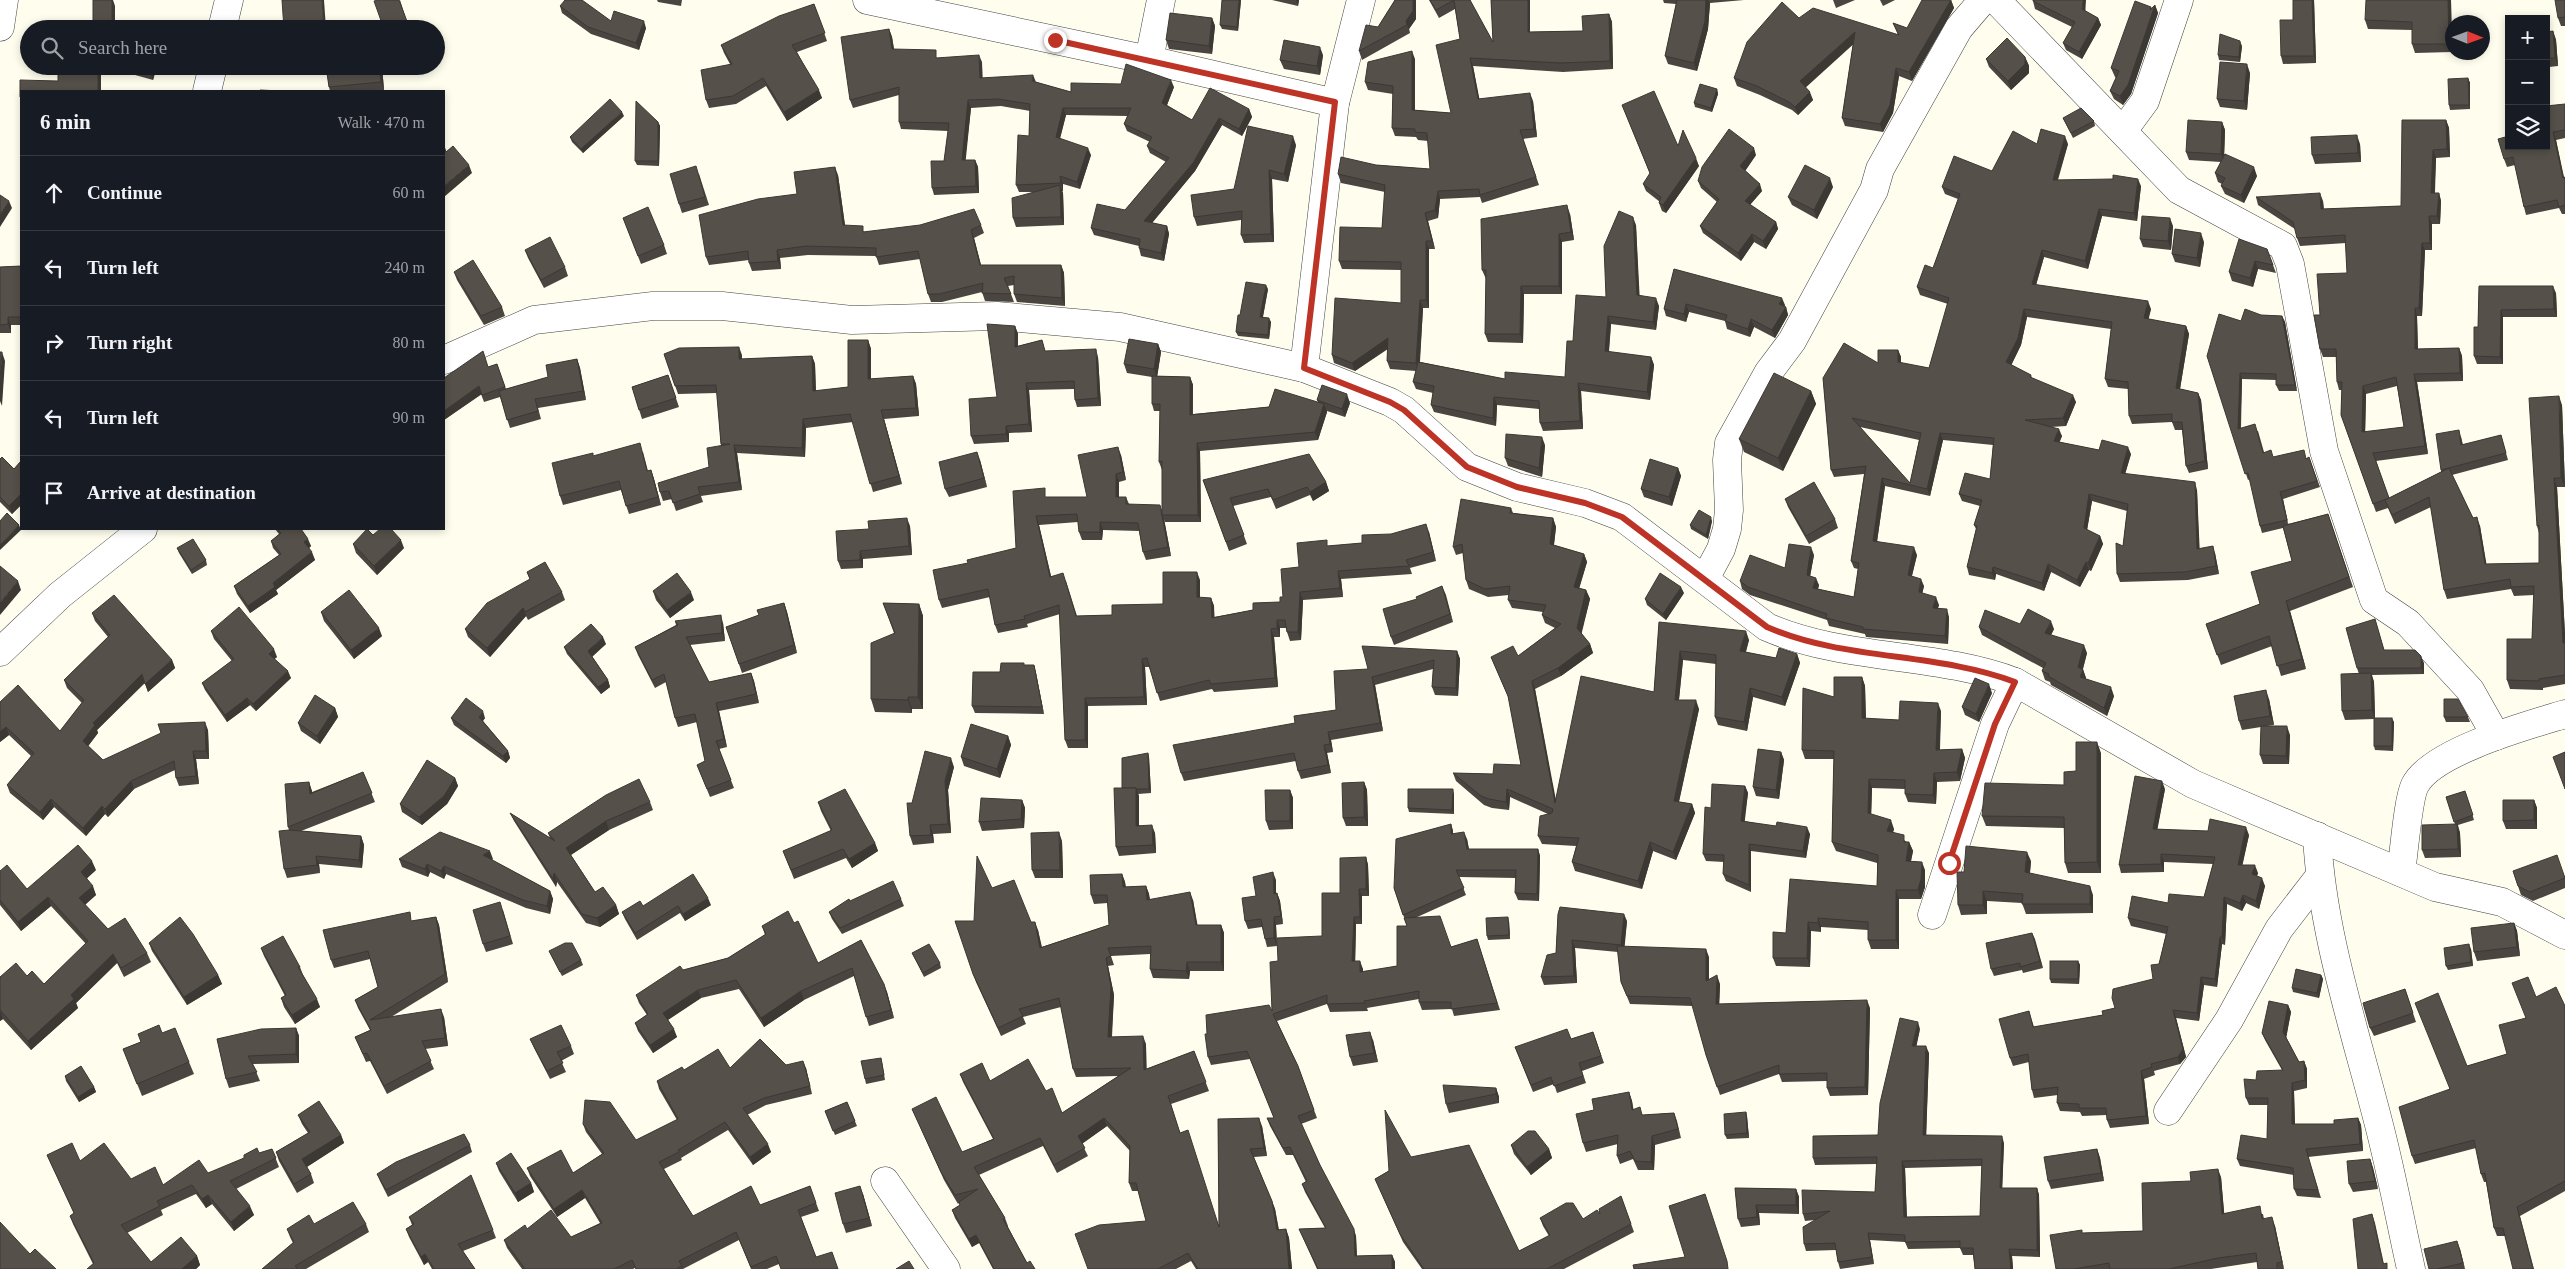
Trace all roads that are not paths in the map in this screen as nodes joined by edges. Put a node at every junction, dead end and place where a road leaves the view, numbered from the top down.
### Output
1 (4, 0) edge
2 (229, 0) edge
3 (867, 0) edge
4 (1161, 0) edge
5 (1361, 0) edge
6 (1983, 0) edge
7 (1996, 0) edge
8 (2179, 0) edge
9 (224, 20) edge
10 (0, 28) edge
11 (1150, 60) junction
12 (211, 75) edge
13 (207, 90) edge
14 (1335, 102) junction
15 (2123, 131) junction
16 (445, 360) edge
17 (1304, 368) junction
18 (140, 530) edge
19 (123, 537) edge
20 (1705, 579) junction
21 (0, 652) edge
22 (2015, 682) junction
23 (2565, 714) edge
24 (2496, 736) junction
25 (2317, 836) junction
26 (2401, 872) junction
27 (2319, 877) junction
28 (1932, 915) dead end
29 (2565, 935) edge
30 (2168, 1111) dead end
31 (885, 1181) dead end
32 (946, 1269) edge
33 (2411, 1269) edge

1 - 10 street
2 - 9 street
3 - 11 street
4 - 11 street
5 - 14 street
6 - 20 street
7 - 15 street
8 - 15 street
11 - 14 street
12 - 13 street
14 - 17 street
15 - 24 street
16 - 17 street
17 - 20 street
18 - 19 street
19 - 21 street
20 - 22 street
22 - 25 street
22 - 28 street
23 - 24 street
24 - 26 street
25 - 26 street
25 - 27 street
26 - 29 street
27 - 30 street
27 - 33 street
31 - 32 street

